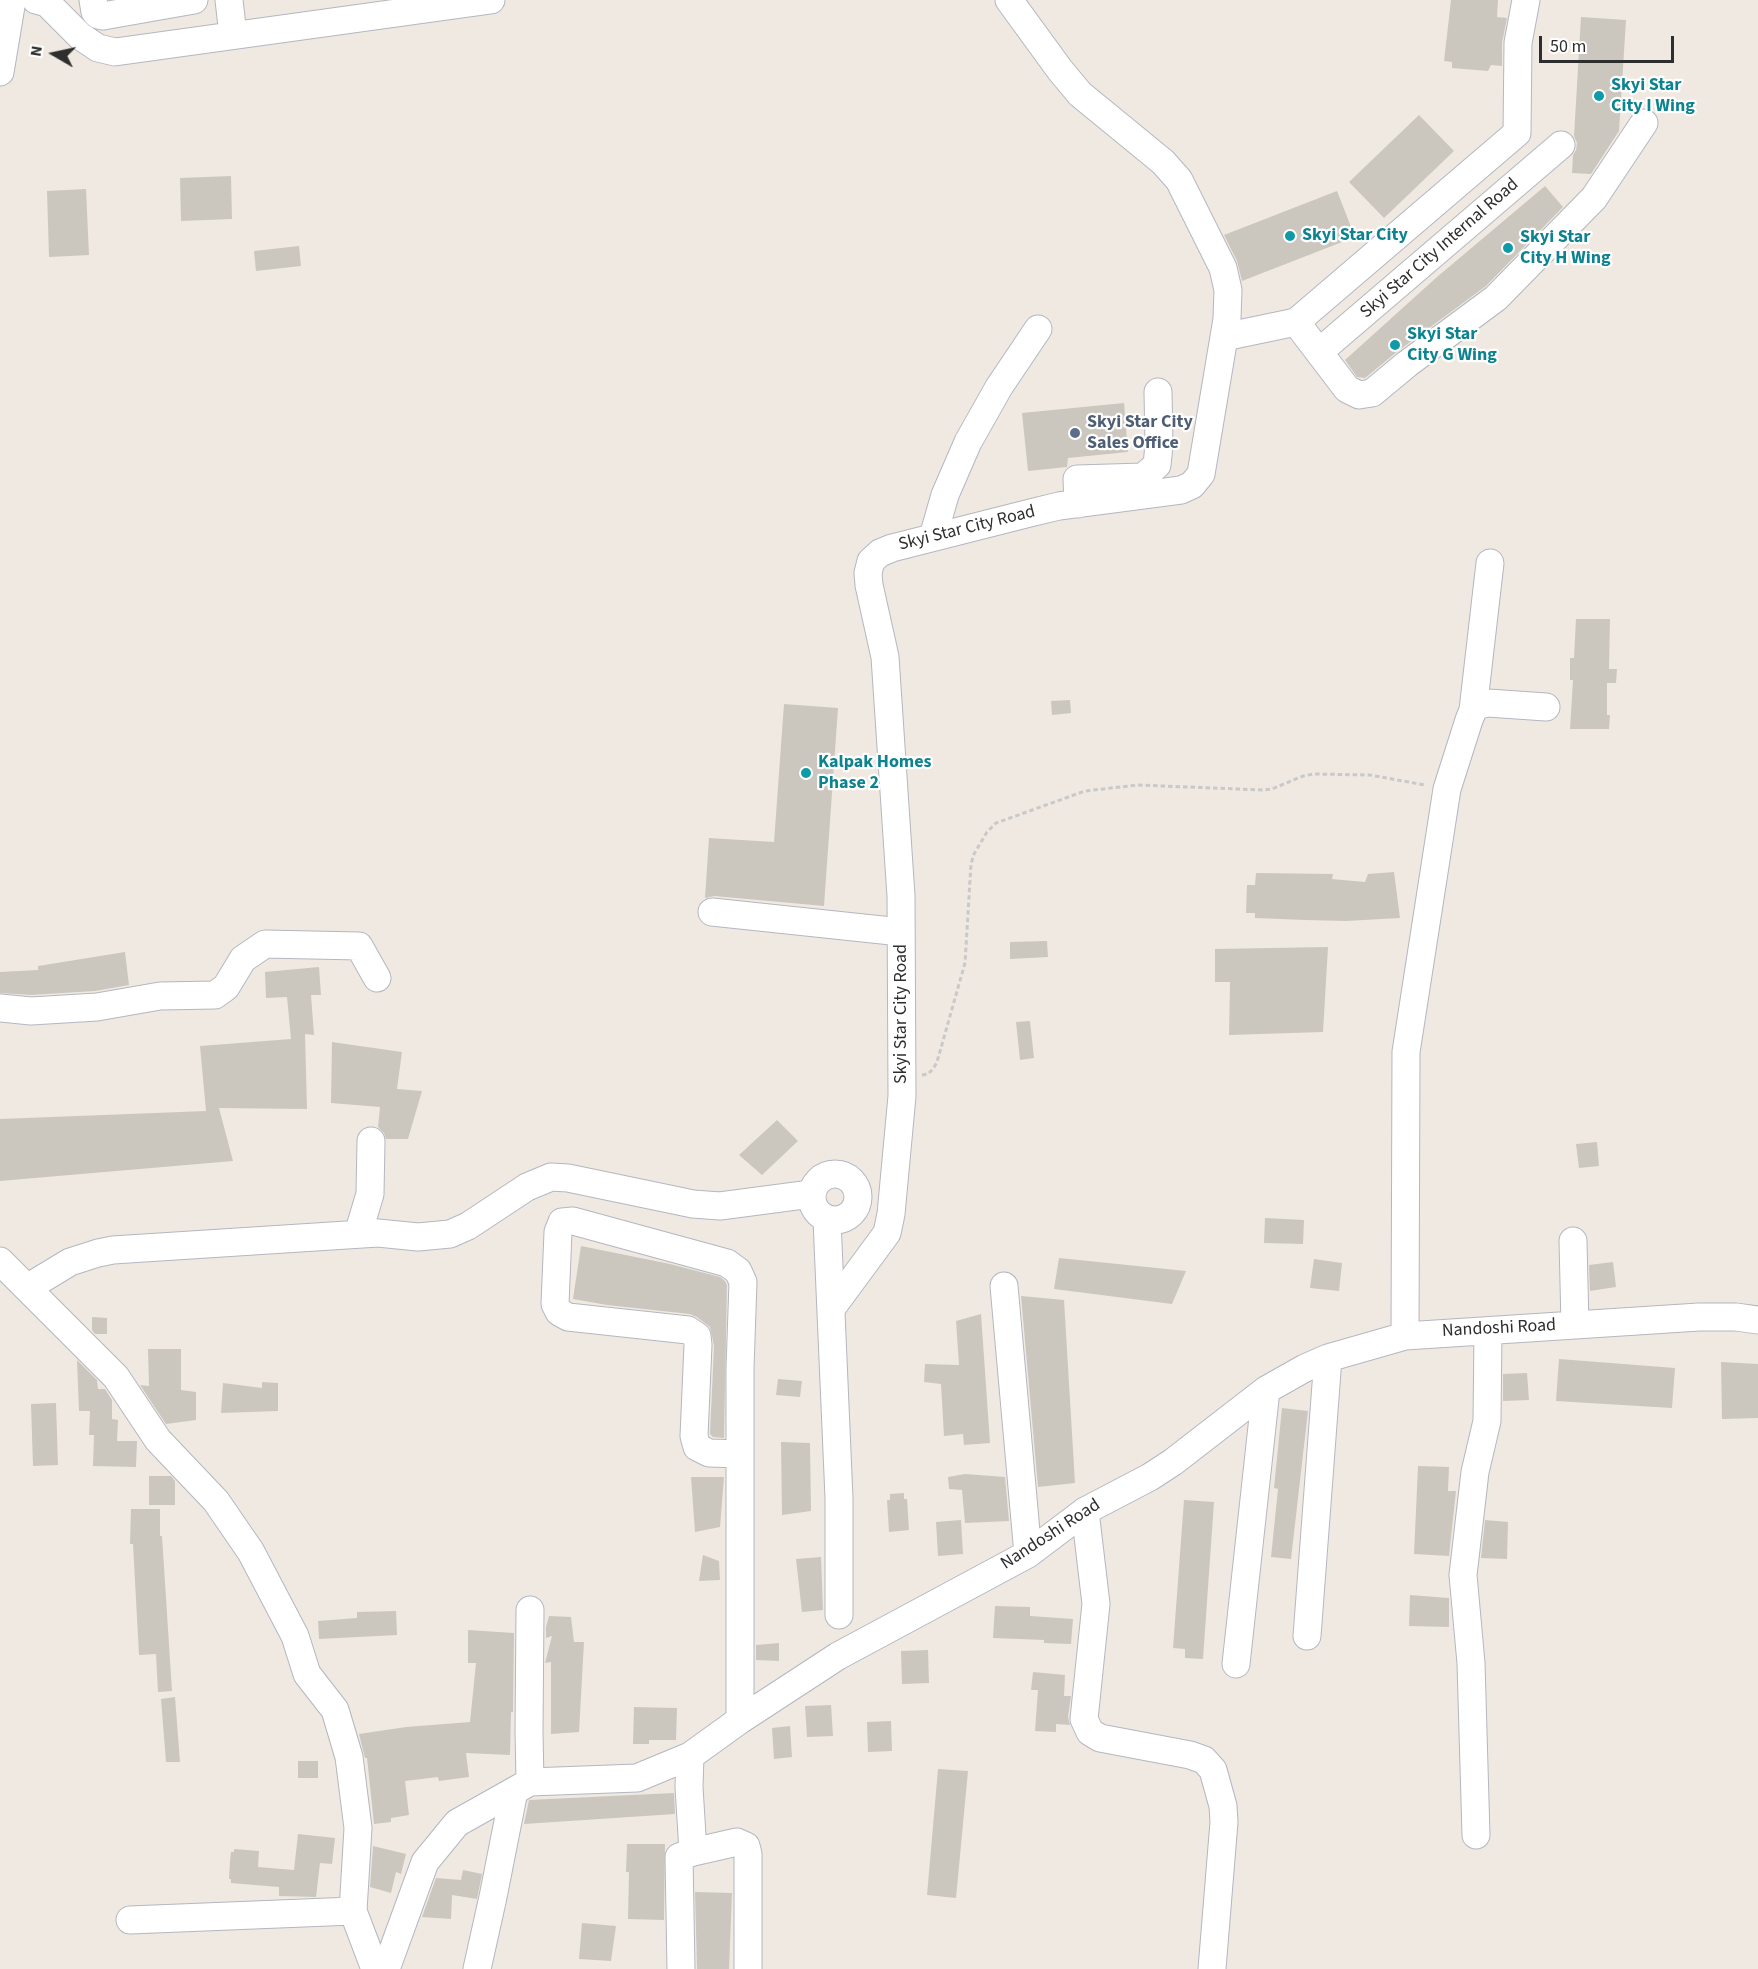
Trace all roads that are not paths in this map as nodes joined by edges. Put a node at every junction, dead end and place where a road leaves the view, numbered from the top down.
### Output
1 (12, 0) edge
2 (36, 0) edge
3 (93, 0) edge
4 (194, 0) edge
5 (229, 0) edge
6 (491, 0) edge
7 (1009, 0) edge
8 (1526, 0) edge
9 (161, 2) edge
10 (233, 35) junction
11 (0, 72) edge
12 (1644, 123) dead end
13 (1561, 145) dead end
14 (1296, 322) junction
15 (1038, 329) dead end
16 (1224, 337) junction
17 (1319, 352) junction
18 (1158, 392) dead end
19 (1078, 504) junction
20 (933, 537) junction
21 (1490, 563) dead end
22 (1546, 707) dead end
23 (1473, 710) junction
24 (712, 912) dead end
25 (902, 932) junction
26 (377, 978) dead end
27 (0, 1008) edge
28 (371, 1141) dead end
29 (811, 1194) junction
30 (858, 1204) junction
31 (891, 1214) junction
32 (827, 1220) junction
33 (358, 1234) junction
34 (1573, 1241) dead end
35 (0, 1261) edge
36 (1004, 1286) dead end
37 (27, 1287) junction
38 (831, 1310) junction
39 (1758, 1320) edge
40 (1575, 1325) junction
41 (1488, 1331) junction
42 (1405, 1336) junction
43 (1328, 1358) junction
44 (1266, 1390) junction
45 (740, 1454) junction
46 (1085, 1511) junction
47 (1028, 1554) junction
48 (530, 1610) dead end
49 (838, 1615) dead end
50 (1307, 1636) dead end
51 (1236, 1664) dead end
52 (740, 1720) junction
53 (690, 1756) junction
54 (522, 1787) junction
55 (1476, 1835) dead end
56 (693, 1852) junction
57 (352, 1911) junction
58 (130, 1920) dead end
59 (375, 1969) edge
60 (386, 1969) edge
61 (477, 1969) edge
62 (681, 1969) edge
63 (748, 1969) edge
64 (1212, 1969) edge

1 - 11 street
2 - 10 street
3 - 9 street
4 - 9 street
5 - 10 street
6 - 10 street
7 - 16 street, Skyi Star City Road
8 - 14 street, Skyi Star City Internal Road
12 - 17 street
13 - 17 street, Skyi Star City Internal Road
14 - 16 street, Skyi Star City Internal Road
14 - 17 street
15 - 20 street
16 - 19 street, Skyi Star City Road
18 - 19 street
19 - 20 street, Skyi Star City Road
20 - 25 street, Skyi Star City Road
21 - 23 street
22 - 23 street
23 - 42 street
24 - 25 street
25 - 31 street, Skyi Star City Road
26 - 27 street
28 - 33 street
29 - 30 street
29 - 32 street
29 - 33 street
30 - 31 street
30 - 32 street
31 - 38 street, Skyi Star City Road
32 - 38 street
33 - 37 street
34 - 40 street
35 - 37 street
36 - 47 street
37 - 57 street
38 - 49 street
39 - 40 street, Nandoshi Road
40 - 41 street, Nandoshi Road
41 - 42 street, Nandoshi Road
41 - 55 street
42 - 43 street, Nandoshi Road
43 - 44 street, Nandoshi Road
43 - 50 street
44 - 46 street, Nandoshi Road
44 - 51 street
45 - 45 street
45 - 52 street
46 - 47 street, Nandoshi Road
46 - 64 street
47 - 52 street, Nandoshi Road
48 - 54 street
52 - 53 street, Nandoshi Road
53 - 54 street, Nandoshi Road
53 - 56 street
54 - 60 street, Nandoshi Road
54 - 61 street
56 - 62 street
56 - 63 street
57 - 58 street
57 - 59 street

